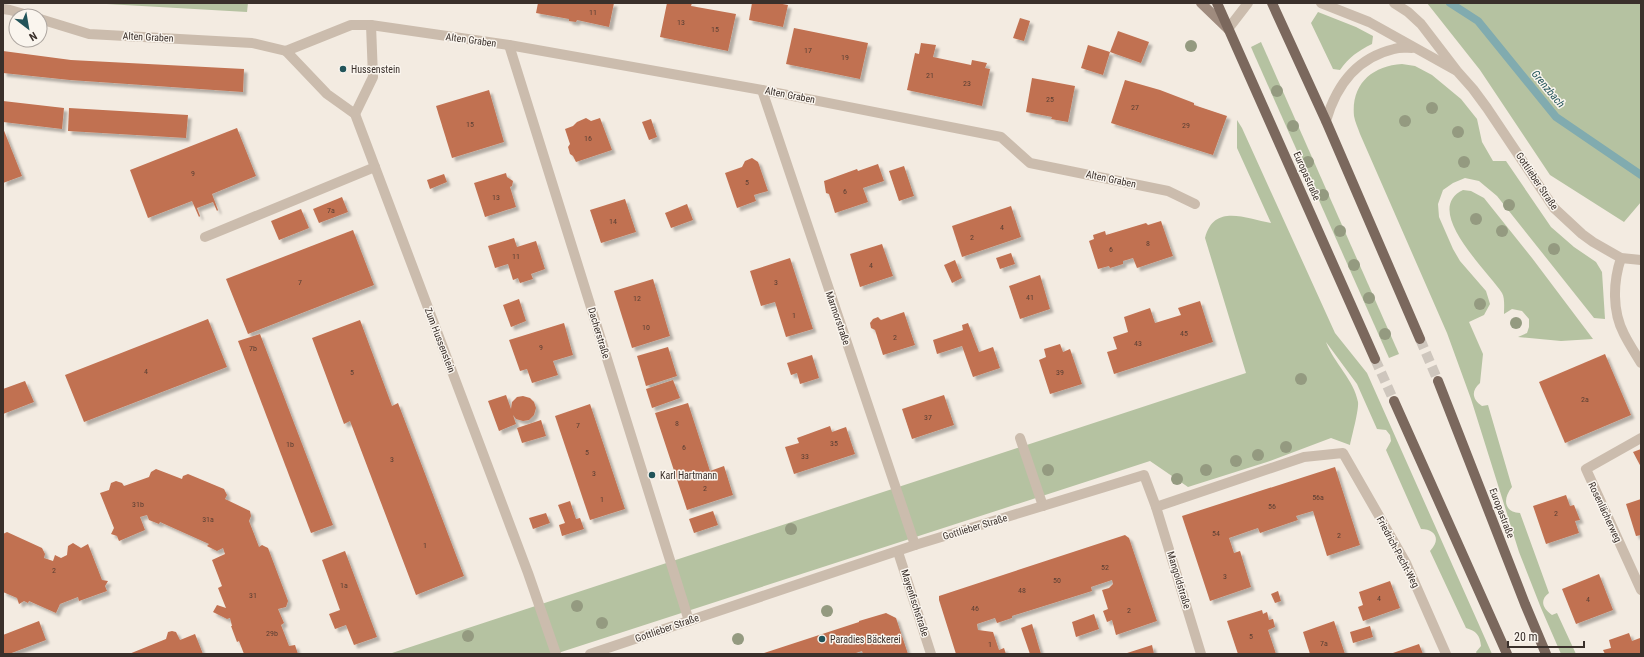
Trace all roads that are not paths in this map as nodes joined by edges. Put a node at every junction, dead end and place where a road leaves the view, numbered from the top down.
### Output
1 (1201, 3) edge
2 (1217, 3) edge
3 (1248, 3) edge
4 (1272, 3) edge
5 (1321, 3) edge
6 (1394, 3) edge
7 (48, 21) edge
8 (371, 25) junction
9 (1228, 29) junction
10 (509, 45) junction
11 (1412, 48) junction
12 (286, 51) junction
13 (1457, 71) junction
14 (762, 90) junction
15 (355, 114) junction
16 (1326, 121) junction
17 (375, 167) junction
18 (1195, 204) dead end
19 (205, 237) dead end
20 (1621, 258) junction
21 (1641, 260) edge
22 (1420, 339) tunnel mouth
23 (1375, 359) tunnel mouth
24 (1641, 363) edge
25 (1438, 381) tunnel mouth
26 (1394, 401) tunnel mouth
27 (1020, 438) dead end
28 (1641, 438) edge
29 (1042, 506) junction
30 (1156, 507) junction
31 (915, 546) junction
32 (898, 552) junction
33 (1641, 590) edge
34 (689, 621) junction
35 (556, 654) edge
36 (590, 654) edge
37 (931, 654) edge
38 (1201, 654) edge
39 (1446, 654) edge
40 (1507, 654) edge
41 (1546, 654) edge

1 - 9 street
2 - 9 main road, Europastraße
3 - 9 street
4 - 16 main road
5 - 11 street, Gottlieber Straße
6 - 13 street, Gottlieber Straße
7 - 12 street, Alten Graben
8 - 10 street, Alten Graben
8 - 12 street, Alten Graben
8 - 15 street
9 - 23 main road, Europastraße
10 - 14 street, Alten Graben
10 - 34 street, Dacherstraße
11 - 13 street, Gottlieber Straße
11 - 16 street
12 - 15 street
13 - 20 street, Gottlieber Straße
14 - 18 street, Alten Graben
14 - 31 street, Marmorstraße
15 - 17 street, Zum Hussenstein
16 - 22 main road
17 - 19 street
17 - 35 street, Zum Hussenstein
20 - 21 street, Gottlieber Straße
20 - 24 street
25 - 41 main road, Europastraße
26 - 40 main road
27 - 29 street
28 - 33 street, Rosenlächerweg
29 - 30 street, Gottlieber Straße
29 - 31 street, Gottlieber Straße
30 - 38 street, Mangoldstraße
30 - 39 street, Friedrich-Pecht-Weg
31 - 32 street, Gottlieber Straße
32 - 34 street, Gottlieber Straße
32 - 37 street, Mayenfischstraße
34 - 36 street, Gottlieber Straße

